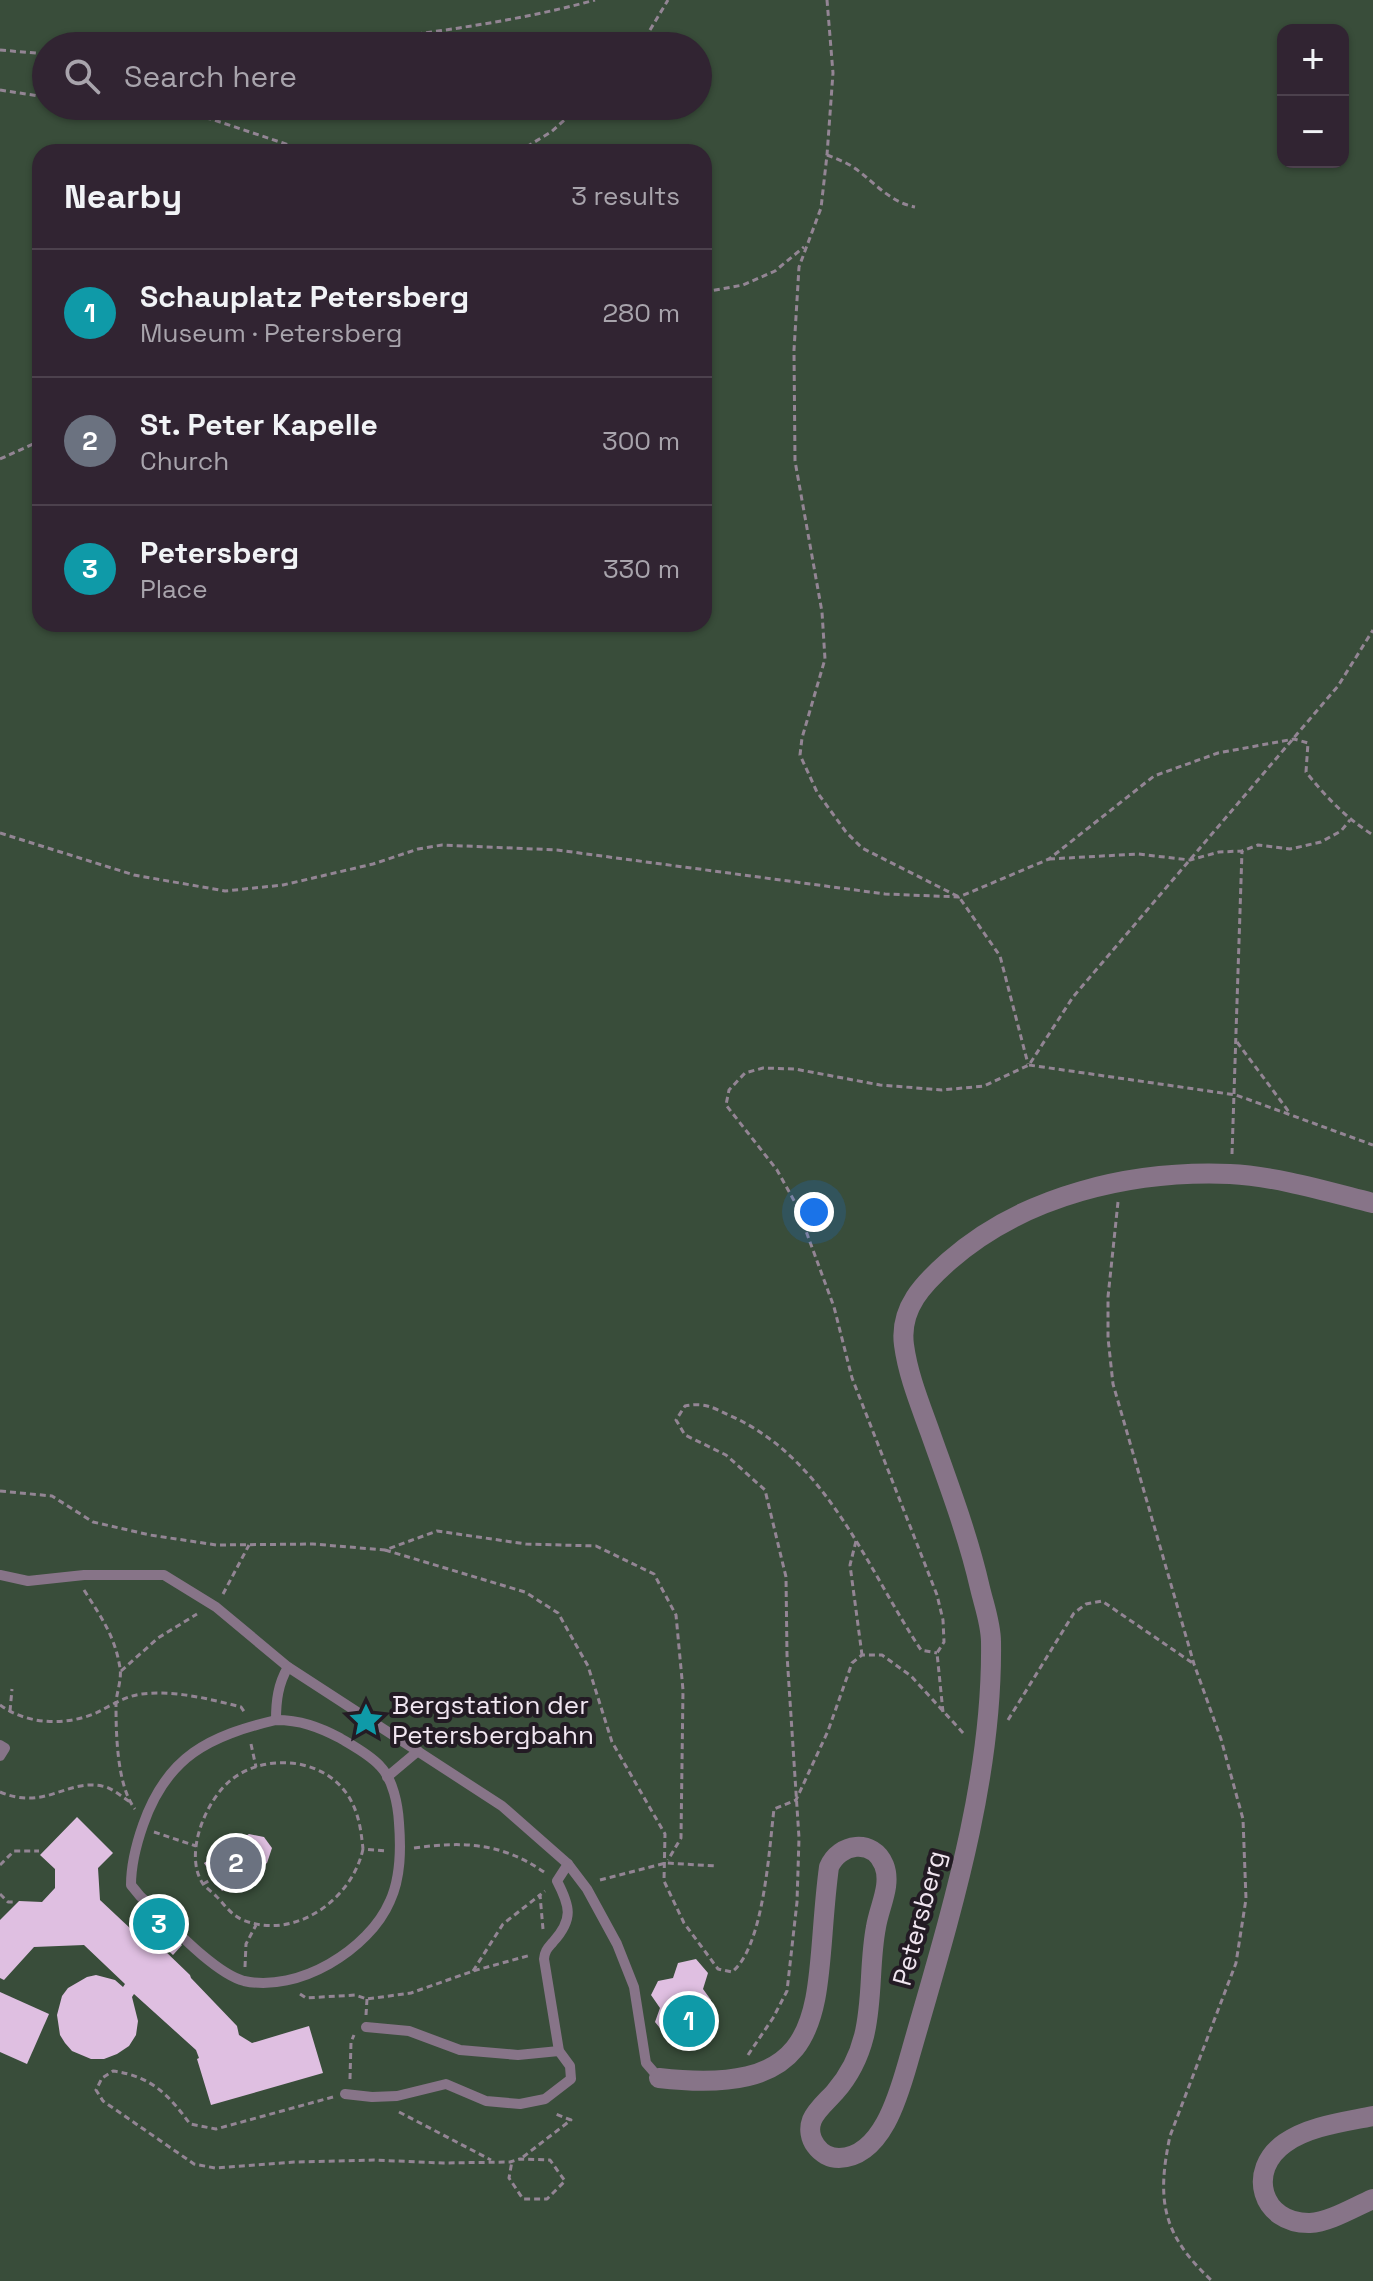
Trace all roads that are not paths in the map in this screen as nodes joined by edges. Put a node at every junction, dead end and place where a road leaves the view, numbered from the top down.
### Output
1 (1373, 1203) edge
2 (0, 1575) edge
3 (288, 1667) junction
4 (276, 1720) junction
5 (0, 1745) edge
6 (418, 1751) junction
7 (0, 1756) edge
8 (387, 1777) junction
9 (568, 1864) junction
10 (366, 2027) road end
11 (559, 2051) junction
12 (659, 2078) joint
13 (345, 2094) road end
14 (1373, 2116) edge
15 (1373, 2199) edge

1 - 12 street, Petersberg
2 - 3 lane, Petersberg
3 - 4 lane
3 - 6 lane, Petersberg
4 - 8 lane
4 - 8 lane
5 - 7 lane
6 - 8 lane
6 - 9 lane, Petersberg
9 - 11 lane
9 - 12 lane, Petersberg
10 - 11 lane
11 - 13 lane
14 - 15 street

